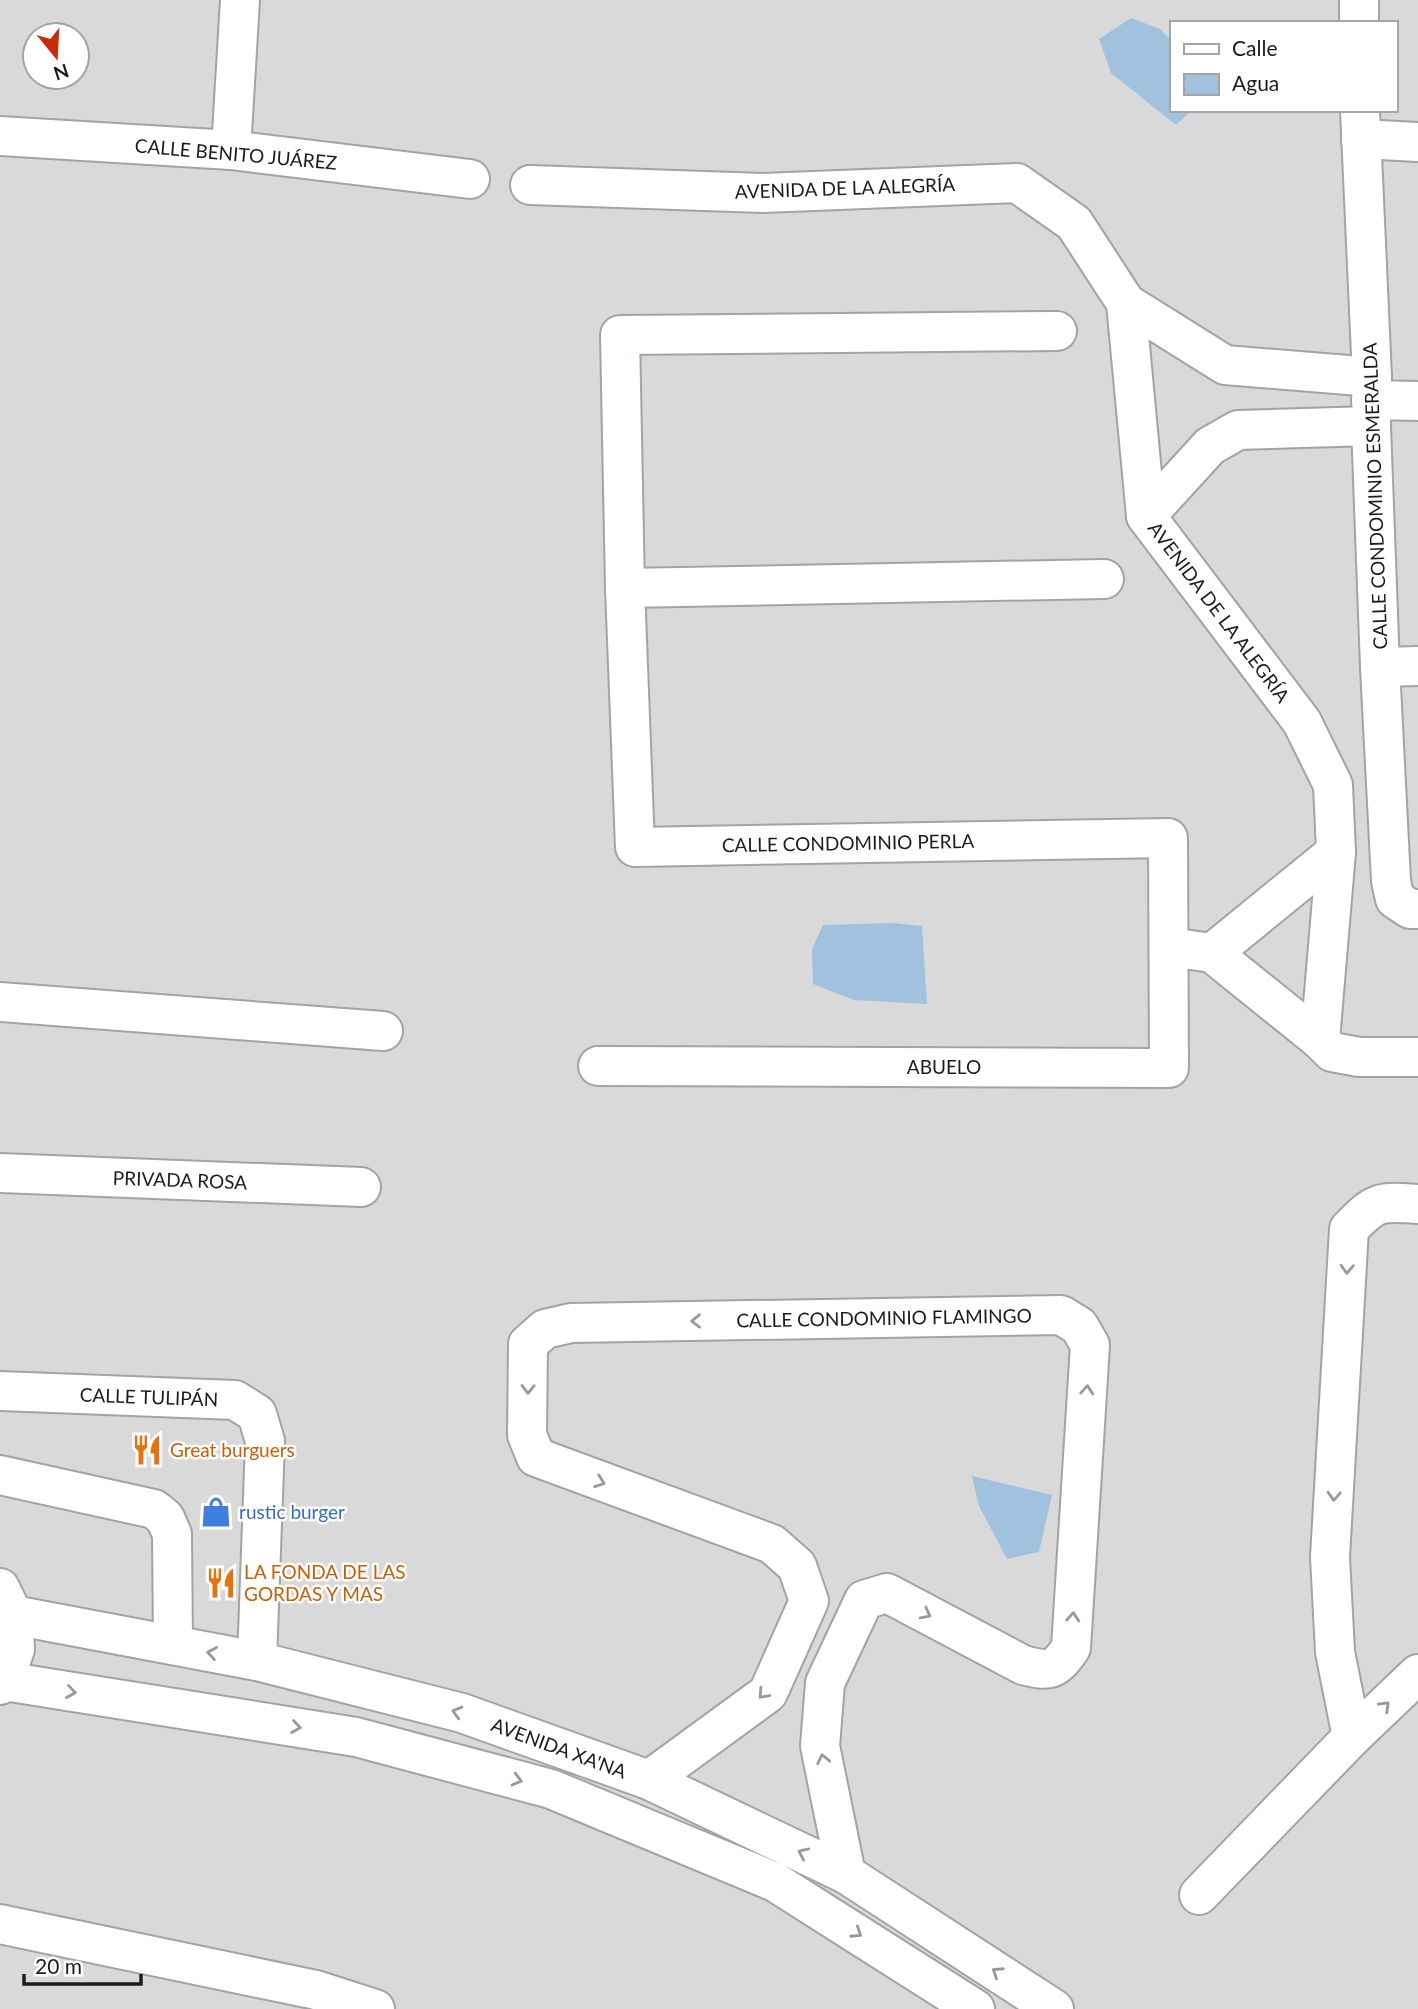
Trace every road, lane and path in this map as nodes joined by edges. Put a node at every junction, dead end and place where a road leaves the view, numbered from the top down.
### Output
1 (240, 0) edge
2 (1359, 0) edge
3 (1359, 21) edge
4 (1361, 125) edge
5 (0, 136) edge
6 (1418, 142) edge
7 (231, 150) junction
8 (470, 179) dead end
9 (530, 185) dead end
10 (1126, 303) junction
11 (1057, 331) dead end
12 (1371, 401) junction
13 (1418, 401) edge
14 (1146, 516) junction
15 (1104, 579) dead end
16 (625, 588) junction
17 (1418, 666) edge
18 (1380, 667) junction
19 (1336, 852) junction
20 (1418, 909) edge
21 (1169, 947) junction
22 (1212, 953) junction
23 (0, 1002) edge
24 (383, 1031) dead end
25 (1320, 1040) junction
26 (1418, 1057) edge
27 (598, 1066) dead end
28 (0, 1173) edge
29 (361, 1188) dead end
30 (1418, 1204) edge
31 (0, 1391) edge
32 (0, 1475) edge
33 (7, 1602) edge
34 (791, 1641) junction
35 (173, 1645) junction
36 (257, 1661) junction
37 (834, 1662) junction
38 (1418, 1674) edge
39 (2, 1683) edge
40 (1352, 1737) junction
41 (649, 1780) junction
42 (846, 1874) junction
43 (1199, 1895) dead end
44 (0, 1924) edge
45 (375, 2009) edge
46 (975, 2009) edge
47 (1054, 2009) edge

1 - 7 street
2 - 3 street
4 - 6 street
4 - 12 street, CALLE CONDOMINIO ESMERALDA
5 - 7 street, CALLE BENITO JUÁREZ
7 - 8 street, CALLE BENITO JUÁREZ
9 - 10 street, AVENIDA DE LA ALEGRÍA
10 - 12 street
10 - 14 street, AVENIDA DE LA ALEGRÍA
11 - 16 street, CALLE CONDOMINIO PERLA
12 - 13 street
12 - 14 street
12 - 18 street, CALLE CONDOMINIO ESMERALDA
14 - 19 street, AVENIDA DE LA ALEGRÍA
15 - 16 street
16 - 21 street, CALLE CONDOMINIO PERLA
17 - 18 street
18 - 20 street, CALLE CONDOMINIO ESMERALDA
19 - 22 street
19 - 25 street, AVENIDA DE LA ALEGRÍA
21 - 22 street
21 - 27 street, ABUELO
22 - 25 street
23 - 24 street
25 - 26 street
28 - 29 street, PRIVADA ROSA
30 -> 40 street
31 - 36 street, CALLE TULIPÁN
32 - 35 street
33 - 35 street, AVENIDA XA'NA
33 - 39 street, AVENIDA XA'NA
34 - 37 street
37 -> 34 street, CALLE CONDOMINIO FLAMINGO
34 -> 41 street
36 -> 35 street, AVENIDA XA'NA
41 -> 36 street, AVENIDA XA'NA
42 -> 37 street
40 -> 38 street
39 -> 46 street, AVENIDA XA'NA
40 - 43 street
42 -> 41 street, AVENIDA XA'NA
47 -> 42 street, AVENIDA XA'NA
44 - 45 street

